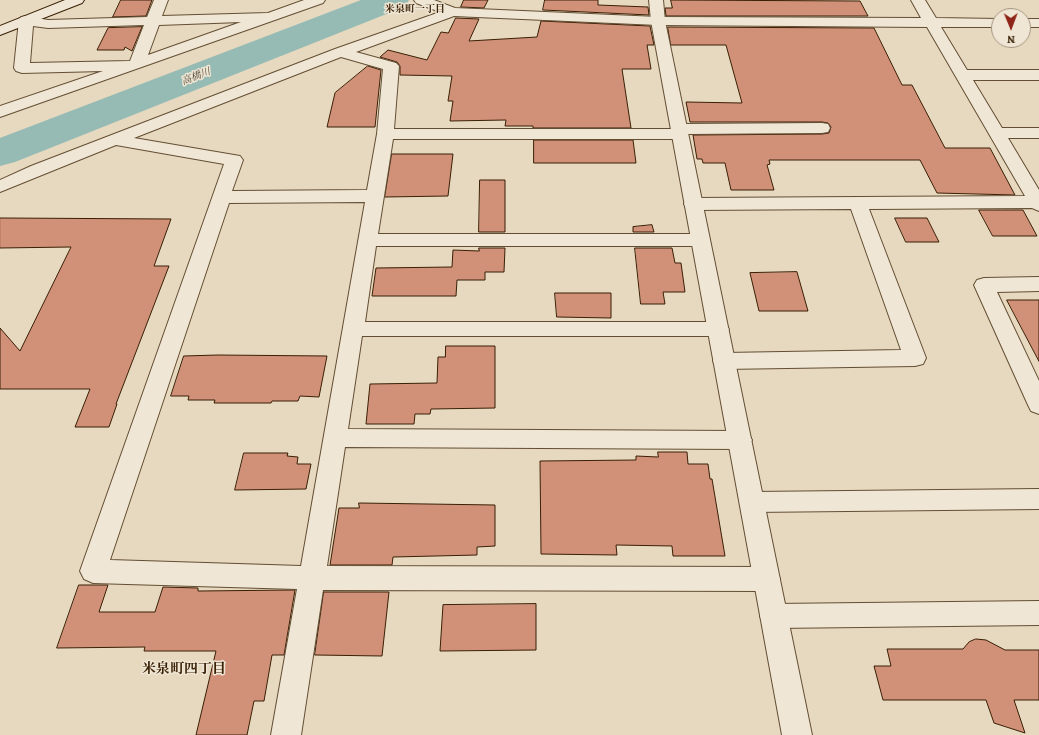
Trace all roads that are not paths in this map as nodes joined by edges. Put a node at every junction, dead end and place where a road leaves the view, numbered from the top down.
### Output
1 (77, 0) edge
2 (161, 0) edge
3 (318, 0) edge
4 (421, 0) edge
5 (918, 0) edge
6 (657, 10) edge
7 (453, 12) junction
8 (271, 17) junction
9 (26, 20) junction
10 (154, 20) junction
11 (932, 23) junction
12 (991, 23) edge
13 (0, 31) edge
14 (340, 52) junction
15 (136, 65) junction
16 (962, 75) junction
17 (1039, 75) edge
18 (0, 112) edge
19 (822, 128) dead end
20 (679, 131) junction
21 (997, 133) junction
22 (1039, 133) edge
23 (385, 134) junction
24 (114, 140) junction
25 (0, 187) edge
26 (374, 196) junction
27 (222, 197) junction
28 (858, 203) junction
29 (1038, 203) edge
30 (693, 204) junction
31 (366, 240) junction
32 (700, 240) junction
33 (1039, 284) edge
34 (352, 329) junction
35 (718, 329) junction
36 (724, 361) junction
37 (1039, 405) edge
38 (334, 438) junction
39 (740, 440) junction
40 (1039, 499) edge
41 (752, 502) junction
42 (312, 578) junction
43 (767, 579) junction
44 (1039, 613) edge
45 (774, 616) junction
46 (286, 735) edge
47 (797, 735) edge

1 - 9 street
2 - 10 street
3 - 8 street
4 - 7 street
5 - 11 street
6 - 7 street
6 - 11 street
6 - 20 street
7 - 14 street
8 - 10 street
8 - 15 street
9 - 10 street
9 - 13 street
9 - 15 street
10 - 15 street
11 - 12 street
11 - 16 street
14 - 23 street
14 - 24 street
15 - 18 street
16 - 17 street
16 - 21 street
19 - 20 street
20 - 23 street
20 - 30 street
21 - 22 street
21 - 29 street
23 - 26 street
24 - 25 street
24 - 27 street
26 - 27 street
26 - 31 street
27 - 42 street
28 - 29 street
28 - 30 street
28 - 36 street
30 - 32 street
31 - 32 street
31 - 34 street
32 - 35 street
33 - 37 street
34 - 35 street
34 - 38 street
35 - 36 street
36 - 39 street
38 - 39 street
38 - 42 street
39 - 41 street
40 - 41 street
41 - 43 street
42 - 43 street
42 - 46 street
43 - 45 street
44 - 45 street
45 - 47 street

